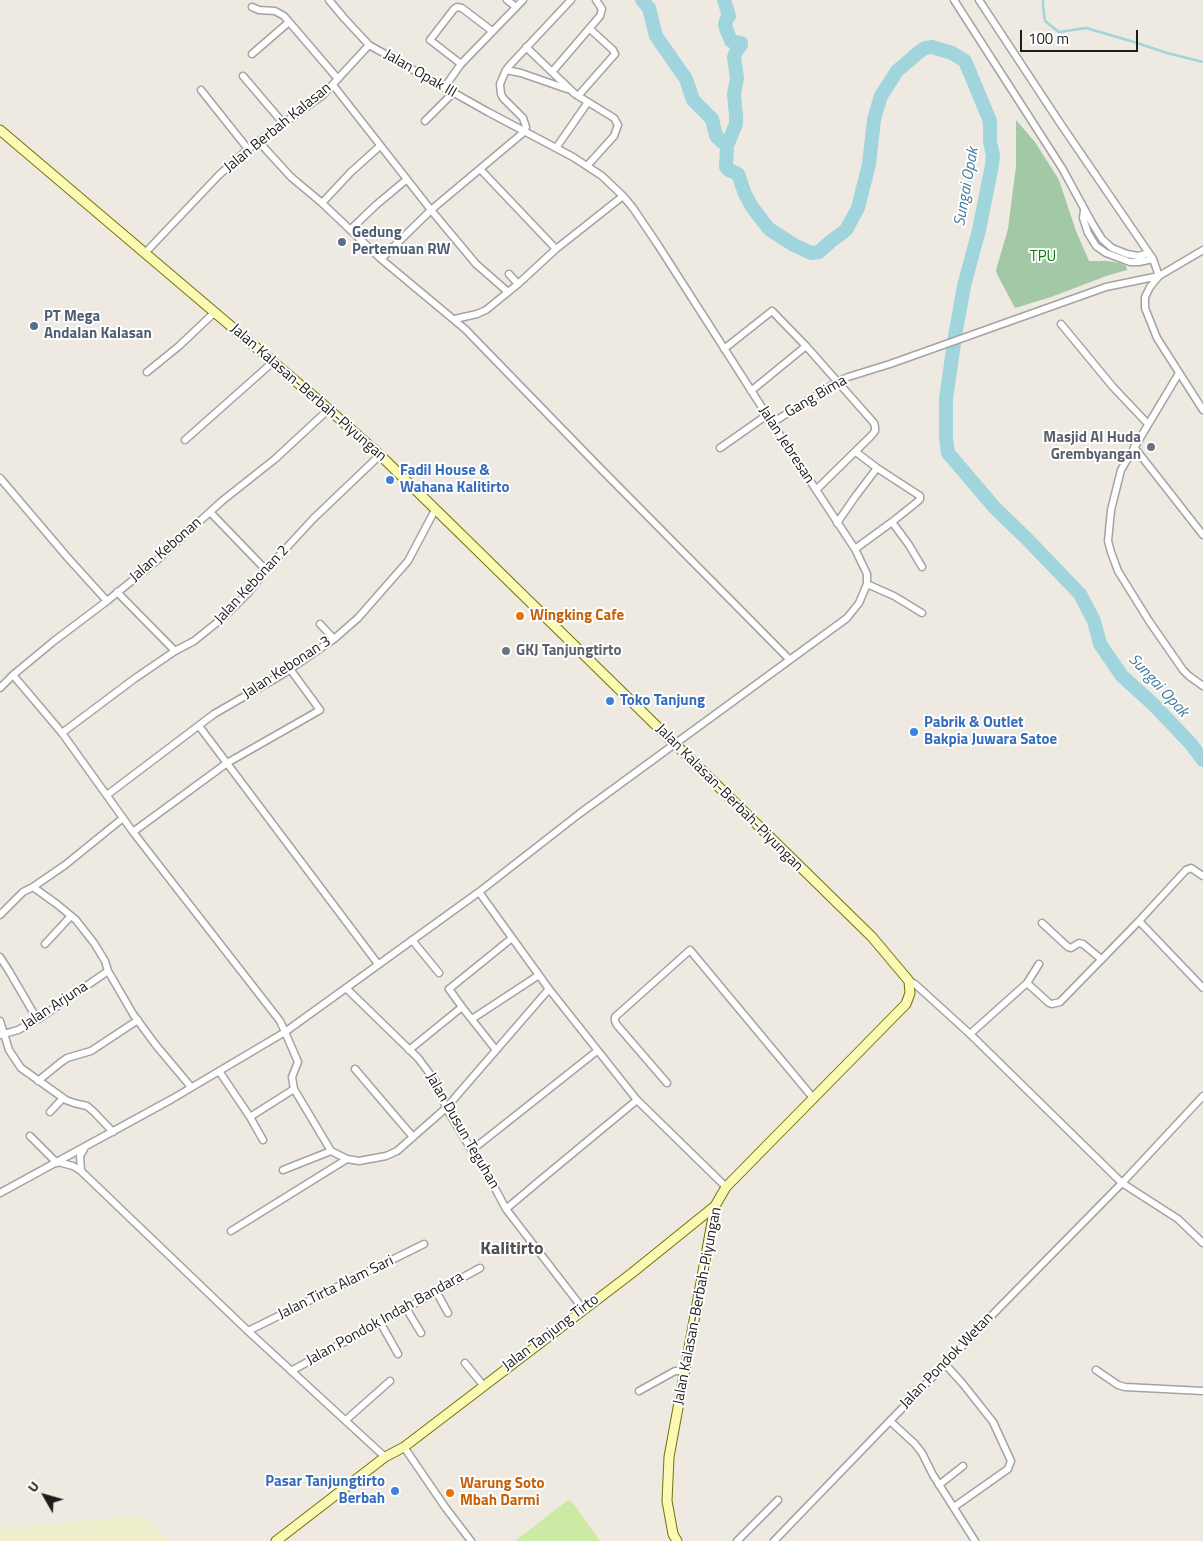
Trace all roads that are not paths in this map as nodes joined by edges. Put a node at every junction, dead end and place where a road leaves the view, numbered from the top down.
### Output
1 (329, 0) edge
2 (507, 0) edge
3 (523, 0) edge
4 (571, 0) edge
5 (596, 0) edge
6 (954, 0) edge
7 (979, 0) edge
8 (252, 7) dead end
9 (516, 7) junction
10 (289, 22) junction
11 (590, 29) junction
12 (492, 31) junction
13 (369, 44) junction
14 (526, 47) junction
15 (252, 54) dead end
16 (461, 64) junction
17 (506, 70) junction
18 (552, 72) junction
19 (243, 76) dead end
20 (338, 79) junction
21 (332, 85) junction
22 (444, 88) junction
23 (201, 90) dead end
24 (571, 90) junction
25 (453, 93) junction
26 (578, 96) junction
27 (588, 102) junction
28 (425, 121) dead end
29 (283, 123) junction
30 (0, 130) edge
31 (524, 132) junction
32 (259, 142) junction
33 (380, 146) junction
34 (556, 148) junction
35 (248, 149) junction
36 (586, 166) junction
37 (480, 169) junction
38 (406, 180) junction
39 (623, 196) junction
40 (322, 202) junction
41 (430, 210) junction
42 (350, 230) junction
43 (556, 249) junction
44 (1203, 250) edge
45 (145, 253) junction
46 (1151, 256) junction
47 (381, 258) junction
48 (508, 274) dead end
49 (1159, 276) junction
50 (518, 284) junction
51 (508, 292) junction
52 (215, 312) junction
53 (455, 320) junction
54 (1061, 324) dead end
55 (806, 346) junction
56 (724, 349) junction
57 (273, 362) junction
58 (147, 372) dead end
59 (1179, 373) junction
60 (837, 382) junction
61 (751, 391) junction
62 (329, 409) junction
63 (1203, 410) edge
64 (766, 415) junction
65 (772, 424) junction
66 (1148, 424) junction
67 (185, 440) dead end
68 (1134, 447) junction
69 (720, 448) dead end
70 (856, 452) junction
71 (380, 456) junction
72 (877, 468) junction
73 (0, 478) edge
74 (816, 490) junction
75 (435, 510) junction
76 (210, 512) junction
77 (892, 522) junction
78 (837, 523) junction
79 (1203, 536) edge
80 (855, 549) junction
81 (922, 567) dead end
82 (266, 570) junction
83 (867, 584) junction
84 (117, 592) junction
85 (107, 601) junction
86 (922, 613) dead end
87 (320, 624) dead end
88 (334, 639) junction
89 (175, 651) junction
90 (789, 660) junction
91 (290, 669) junction
92 (13, 675) junction
93 (1203, 686) edge
94 (0, 688) edge
95 (199, 726) junction
96 (62, 732) junction
97 (674, 744) junction
98 (228, 763) junction
99 (108, 795) junction
100 (123, 818) junction
101 (133, 832) junction
102 (1203, 876) edge
103 (33, 887) junction
104 (479, 892) junction
105 (0, 914) edge
106 (71, 916) junction
107 (1139, 921) junction
108 (1042, 923) dead end
109 (512, 938) junction
110 (412, 940) junction
111 (45, 944) dead end
112 (0, 957) edge
113 (1101, 959) junction
114 (378, 964) junction
115 (1039, 964) dead end
116 (108, 971) junction
117 (438, 973) dead end
118 (539, 975) junction
119 (908, 982) junction
120 (1027, 982) junction
121 (346, 988) junction
122 (1203, 988) edge
123 (549, 989) junction
124 (462, 1007) junction
125 (37, 1019) junction
126 (472, 1019) junction
127 (138, 1020) junction
128 (0, 1022) edge
129 (286, 1032) junction
130 (2, 1034) edge
131 (970, 1034) junction
132 (409, 1050) junction
133 (496, 1050) junction
134 (598, 1051) junction
135 (355, 1069) dead end
136 (219, 1070) junction
137 (38, 1081) junction
138 (667, 1083) dead end
139 (191, 1087) junction
140 (294, 1089) junction
141 (1203, 1096) edge
142 (63, 1098) junction
143 (814, 1099) junction
144 (637, 1100) junction
145 (446, 1108) junction
146 (50, 1112) dead end
147 (250, 1117) junction
148 (113, 1132) junction
149 (30, 1136) dead end
150 (413, 1137) junction
151 (263, 1140) dead end
152 (86, 1147) junction
153 (472, 1150) junction
154 (331, 1151) junction
155 (347, 1159) junction
156 (58, 1163) junction
157 (283, 1170) dead end
158 (82, 1171) junction
159 (1122, 1182) junction
160 (726, 1187) junction
161 (0, 1193) edge
162 (715, 1206) junction
163 (506, 1210) junction
164 (698, 1220) junction
165 (711, 1229) junction
166 (231, 1231) dead end
167 (1203, 1243) edge
168 (424, 1244) dead end
169 (480, 1268) dead end
170 (436, 1291) junction
171 (406, 1308) junction
172 (583, 1310) junction
173 (448, 1313) dead end
174 (380, 1322) junction
175 (248, 1331) junction
176 (420, 1333) dead end
177 (398, 1354) dead end
178 (465, 1363) dead end
179 (945, 1364) junction
180 (1096, 1370) dead end
181 (291, 1371) junction
182 (685, 1372) junction
183 (390, 1381) dead end
184 (484, 1385) junction
185 (639, 1391) dead end
186 (1203, 1391) edge
187 (346, 1420) junction
188 (890, 1421) junction
189 (404, 1447) junction
190 (385, 1457) junction
191 (963, 1466) dead end
192 (939, 1485) junction
193 (778, 1500) dead end
194 (954, 1507) junction
195 (276, 1541) edge
196 (471, 1541) edge
197 (677, 1541) edge
198 (737, 1541) edge
199 (774, 1541) edge
200 (975, 1541) edge

1 - 13 street, Jalan Opak III
2 - 9 street
3 - 9 street
4 - 14 street
5 - 11 street
6 - 46 street
7 - 46 street
8 - 10 street
9 - 12 street
10 - 15 street
10 - 20 street
11 - 18 street
11 - 26 street
12 - 16 street
12 - 16 street
13 - 20 street, Jalan Berbah Kalasan
13 - 22 street, Jalan Opak III
14 - 17 street
14 - 18 street
16 - 22 street
17 - 24 street
17 - 31 street
18 - 24 street
19 - 29 street
20 - 21 street, Jalan Berbah Kalasan
21 - 29 street, Jalan Berbah Kalasan
21 - 33 street
22 - 25 street, Jalan Opak III
23 - 35 street
24 - 26 street
25 - 28 street
25 - 31 street, Jalan Opak III
26 - 27 street
27 - 34 street
27 - 36 street
29 - 32 street, Jalan Berbah Kalasan
30 - 45 street, Jalan Kalasan-Berbah-Piyungan
31 - 34 street, Jalan Jebresan
31 - 37 street
32 - 35 street, Jalan Berbah Kalasan
32 - 40 street
33 - 38 street
33 - 40 street
34 - 36 street, Jalan Jebresan
35 - 45 street, Jalan Berbah Kalasan
36 - 39 street, Jalan Jebresan
37 - 41 street
37 - 43 street
38 - 41 street
38 - 42 street
39 - 43 street
39 - 56 street, Jalan Jebresan
40 - 42 street
41 - 47 street
41 - 51 street
42 - 47 street
43 - 50 street
44 - 49 street
45 - 52 street, Jalan Kalasan-Berbah-Piyungan
46 - 49 street
47 - 53 street
48 - 50 street
49 - 59 street
49 - 60 street, Gang Bima
50 - 51 street
51 - 53 street
52 - 57 street, Jalan Kalasan-Berbah-Piyungan
52 - 58 street
53 - 90 street
54 - 66 street
55 - 56 street
55 - 60 street
55 - 61 street
56 - 61 street, Jalan Jebresan
57 - 62 street, Jalan Kalasan-Berbah-Piyungan
57 - 67 street
59 - 63 street
59 - 66 street
60 - 65 street, Gang Bima
60 - 70 street
61 - 64 street, Jalan Jebresan
62 - 71 street, Jalan Kalasan-Berbah-Piyungan
62 - 76 street, Jalan Kebonan
64 - 65 street, Jalan Jebresan
64 - 69 street
65 - 74 street, Jalan Jebresan
66 - 68 street
68 - 79 street
68 - 93 street
70 - 72 street
70 - 74 street
71 - 75 street, Jalan Kalasan-Berbah-Piyungan
71 - 82 street, Jalan Kebonan 2
72 - 77 street
72 - 78 street
73 - 85 street
74 - 78 street, Jalan Jebresan
75 - 88 street, Jalan Kebonan 3
75 - 97 street, Jalan Kalasan-Berbah-Piyungan
76 - 82 street
76 - 84 street, Jalan Kebonan
77 - 80 street
77 - 81 street
78 - 80 street, Jalan Jebresan
80 - 83 street, Jalan Jebresan
82 - 89 street, Jalan Kebonan 2
83 - 86 street
83 - 90 street
84 - 85 street, Jalan Kebonan
84 - 89 street
85 - 92 street, Jalan Kebonan
87 - 88 street
88 - 91 street, Jalan Kebonan 3
89 - 96 street, Jalan Kebonan 2
90 - 97 street
91 - 95 street, Jalan Kebonan 3
91 - 98 street
92 - 94 street, Jalan Kebonan
92 - 96 street
95 - 98 street
95 - 99 street, Jalan Kebonan 3
96 - 99 street
97 - 104 street
97 - 119 street, Jalan Kalasan-Berbah-Piyungan
98 - 101 street
98 - 114 street
99 - 100 street
100 - 101 street
100 - 103 street
101 - 129 street
102 - 107 street
103 - 105 street
103 - 106 street
104 - 109 street
104 - 110 street
106 - 111 street
106 - 116 street
107 - 113 street
107 - 122 street
108 - 113 street
109 - 118 street
109 - 124 street
110 - 114 street
110 - 117 street
112 - 125 street
113 - 120 street
114 - 121 street
115 - 120 street
116 - 125 street, Jalan Arjuna
116 - 127 street
118 - 123 street
118 - 126 street
119 - 131 street
119 - 143 street, Jalan Kalasan-Berbah-Piyungan
120 - 131 street
121 - 129 street
121 - 132 street, Jalan Dusun Teguhan
123 - 133 street
123 - 134 street
124 - 126 street
124 - 132 street
125 - 130 street, Jalan Arjuna
126 - 133 street
127 - 137 street
127 - 139 street
128 - 130 street
129 - 136 street
129 - 140 street
130 - 137 street
131 - 159 street
132 - 145 street, Jalan Dusun Teguhan
133 - 145 street
134 - 144 street
134 - 153 street
135 - 150 street
136 - 139 street
136 - 147 street
137 - 142 street
138 - 143 street
139 - 148 street
140 - 147 street
140 - 154 street
141 - 159 street, Jalan Pondok Wetan
142 - 146 street
142 - 148 street
143 - 160 street, Jalan Kalasan-Berbah-Piyungan
144 - 160 street
144 - 163 street
145 - 150 street
145 - 153 street, Jalan Dusun Teguhan
147 - 151 street
148 - 152 street
149 - 156 street
150 - 155 street
152 - 156 street
152 - 158 street
153 - 163 street, Jalan Dusun Teguhan
154 - 155 street
154 - 157 street
155 - 166 street
156 - 158 street
156 - 161 street
158 - 175 street
159 - 167 street
159 - 179 street, Jalan Pondok Wetan
160 - 162 street, Jalan Kalasan-Berbah-Piyungan
162 - 164 street, Jalan Tanjung Tirto
162 - 165 street, Jalan Kalasan-Berbah-Piyungan
163 - 172 street, Jalan Dusun Teguhan
164 - 165 street
164 - 172 street, Jalan Tanjung Tirto
165 - 182 street, Jalan Kalasan-Berbah-Piyungan
168 - 175 street, Jalan Tirta Alam Sari
169 - 170 street, Jalan Pondok Indah Bandara
170 - 171 street, Jalan Pondok Indah Bandara
170 - 173 street
171 - 174 street, Jalan Pondok Indah Bandara
171 - 176 street
172 - 184 street, Jalan Tanjung Tirto
174 - 177 street
174 - 181 street, Jalan Pondok Indah Bandara
175 - 181 street
178 - 184 street
179 - 188 street, Jalan Pondok Wetan
179 - 194 street
180 - 186 street
181 - 187 street
182 - 185 street
182 - 197 street, Jalan Kalasan-Berbah-Piyungan
183 - 187 street
184 - 189 street, Jalan Tanjung Tirto
187 - 190 street
188 - 192 street
188 - 199 street, Jalan Pondok Wetan
189 - 190 street, Jalan Tanjung Tirto
189 - 196 street
190 - 195 street, Jalan Tanjung Tirto
191 - 192 street
192 - 194 street
193 - 198 street
194 - 200 street

